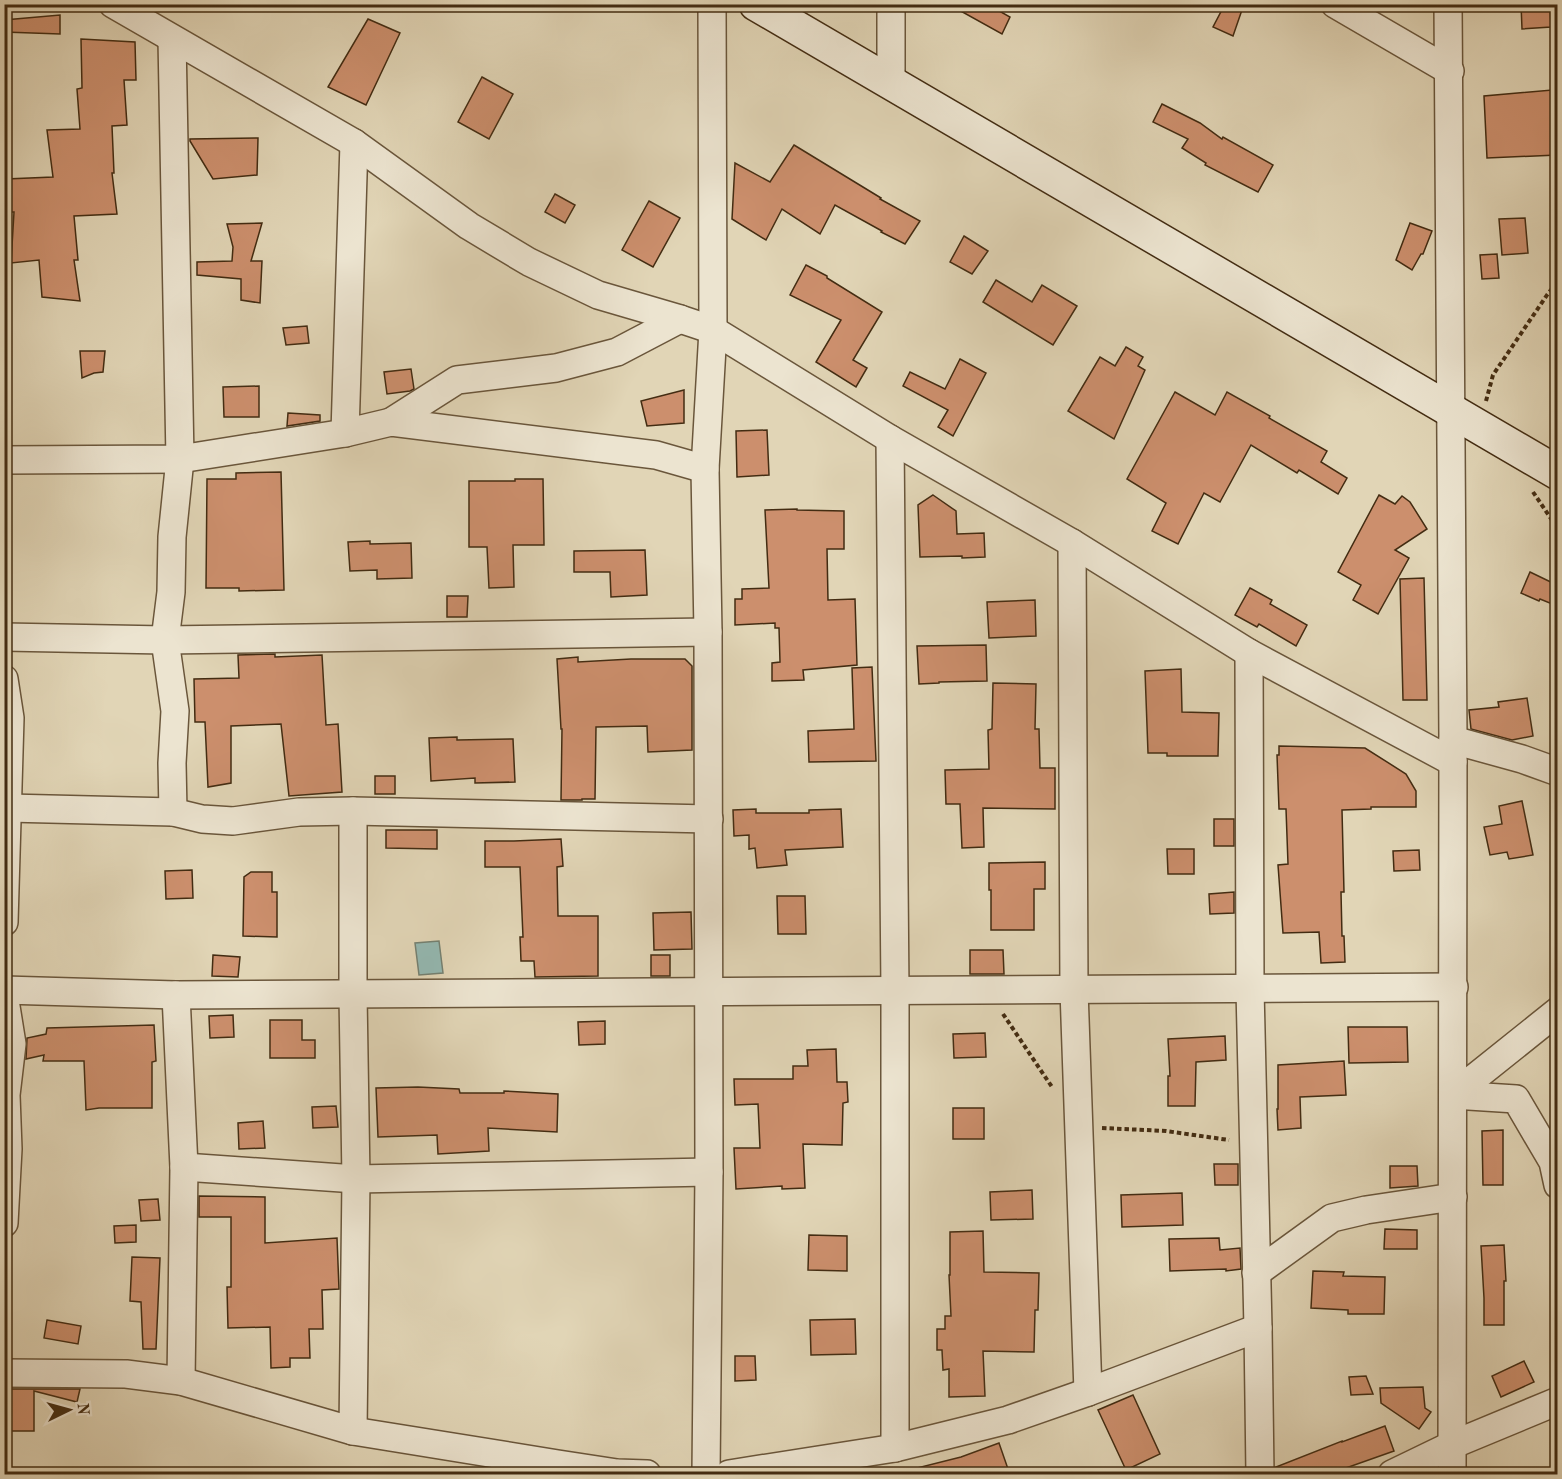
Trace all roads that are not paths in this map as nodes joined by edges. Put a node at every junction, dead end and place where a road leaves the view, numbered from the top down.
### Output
1 (113, 4) edge
2 (712, 4) edge
3 (756, 4) edge
4 (891, 4) edge
5 (1335, 4) edge
6 (1448, 4) edge
7 (172, 39) junction
8 (1450, 70) junction
9 (891, 83) junction
10 (354, 143) junction
11 (680, 319) junction
12 (713, 330) junction
13 (1465, 420) junction
14 (391, 422) junction
15 (345, 433) junction
16 (890, 439) junction
17 (180, 459) junction
18 (4, 460) edge
19 (705, 470) junction
20 (1557, 473) edge
21 (1072, 543) junction
22 (708, 632) junction
23 (4, 637) edge
24 (165, 640) junction
25 (1250, 652) junction
26 (4, 679) edge
27 (1453, 751) junction
28 (1557, 772) edge
29 (8, 808) junction
30 (353, 811) junction
31 (173, 812) junction
32 (708, 819) junction
33 (4, 922) edge
34 (1454, 987) junction
35 (1250, 988) junction
36 (1074, 990) junction
37 (895, 991) junction
38 (4, 992) edge
39 (709, 993) junction
40 (176, 995) junction
41 (353, 995) junction
42 (1557, 1011) edge
43 (1454, 1095) junction
44 (184, 1167) junction
45 (709, 1172) junction
46 (356, 1179) junction
47 (1557, 1185) edge
48 (1453, 1197) junction
49 (4, 1223) edge
50 (1256, 1273) junction
51 (1258, 1328) junction
52 (4, 1372) edge
53 (181, 1381) junction
54 (1088, 1392) junction
55 (1557, 1401) edge
56 (353, 1431) junction
57 (1452, 1446) junction
58 (895, 1448) junction
59 (646, 1474) edge
60 (706, 1474) edge
61 (729, 1474) edge
62 (1260, 1474) edge
63 (1392, 1474) edge
64 (1452, 1474) edge

1 - 7 street
2 - 12 street
3 - 9 street
4 - 9 street
5 - 8 street
6 - 8 street
7 - 10 street
7 - 17 street
8 - 13 street
9 - 13 street
10 - 11 street
10 - 15 street
11 - 12 street
11 - 14 street
12 - 16 street
12 - 19 street
13 - 20 street
13 - 27 street
14 - 15 street
14 - 19 street
15 - 17 street
16 - 21 street
16 - 37 street
17 - 18 street
17 - 24 street
19 - 22 street
21 - 25 street
21 - 36 street
22 - 24 street
22 - 32 street
23 - 24 street
24 - 31 street
25 - 27 street
25 - 35 street
26 - 29 street
27 - 28 street
27 - 34 street
29 - 31 street
29 - 33 street
30 - 31 street
30 - 32 street
30 - 41 street
32 - 39 street
34 - 35 street
34 - 43 street
35 - 36 street
35 - 50 street
36 - 37 street
36 - 54 street
37 - 39 street
37 - 58 street
38 - 40 street
38 - 49 street
39 - 41 street
39 - 45 street
40 - 41 street
40 - 44 street
41 - 46 street
42 - 43 street
43 - 47 street
43 - 48 street
44 - 46 street
44 - 53 street
45 - 46 street
45 - 60 street
46 - 56 street
48 - 50 street
48 - 57 street
50 - 51 street
51 - 54 street
51 - 62 street
52 - 53 street
53 - 56 street
54 - 58 street
55 - 57 street
56 - 59 street
57 - 63 street
57 - 64 street
58 - 61 street

